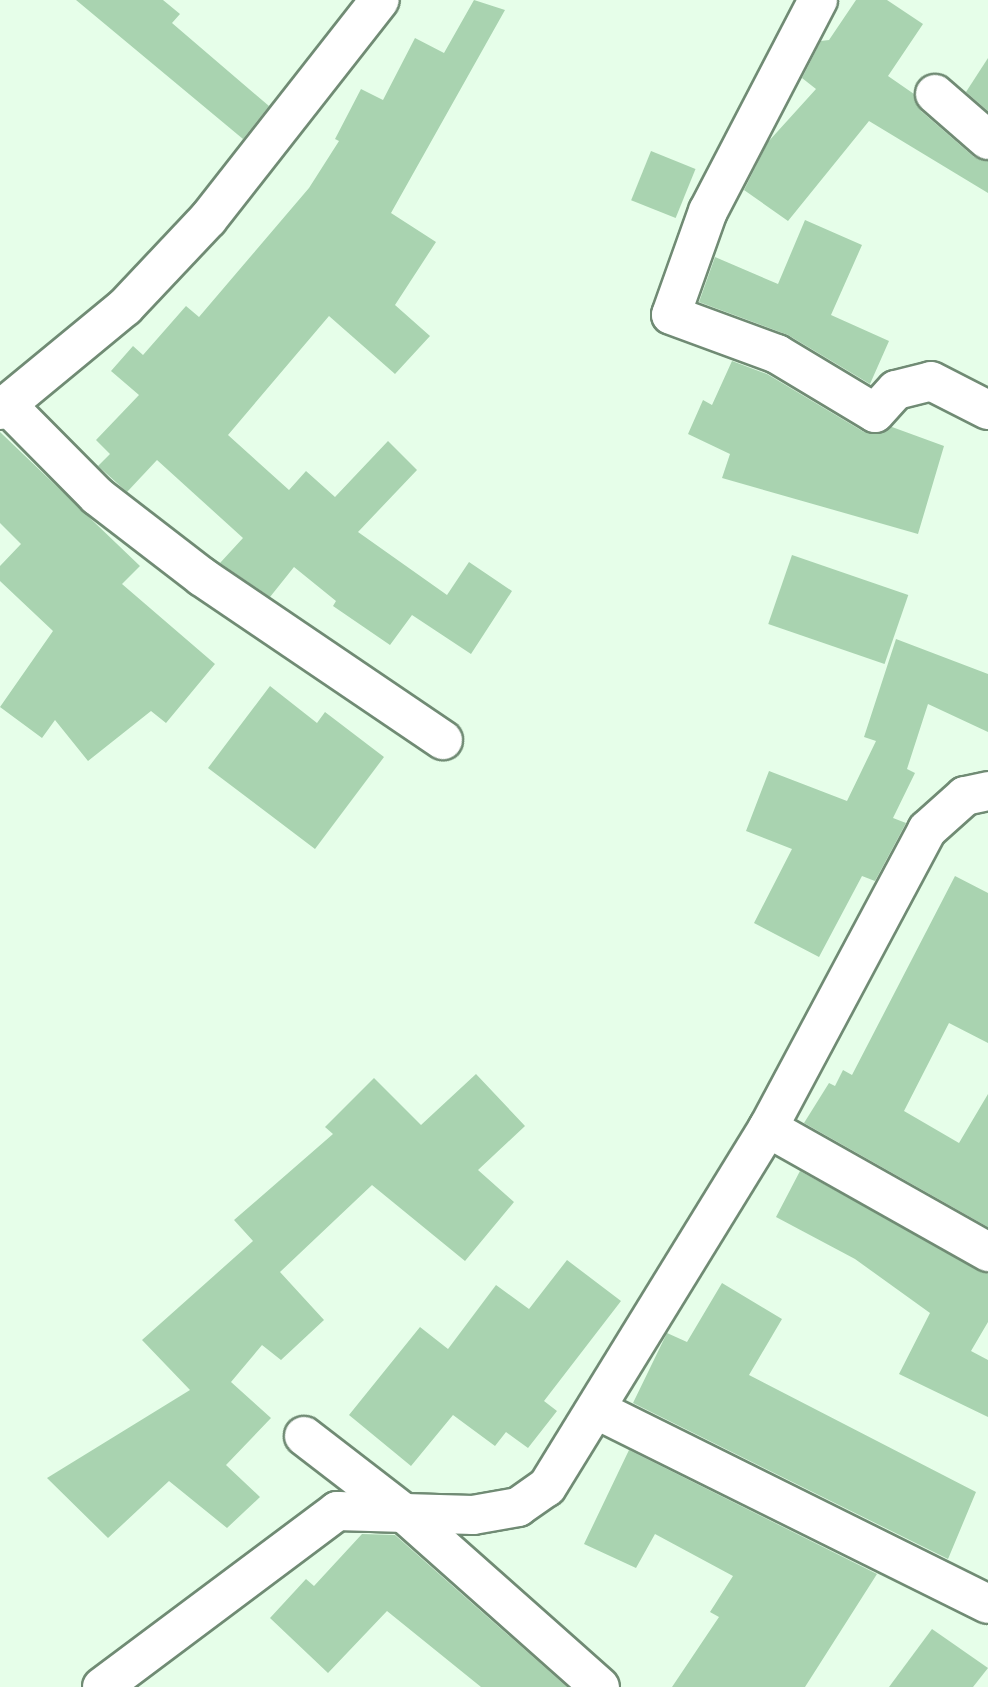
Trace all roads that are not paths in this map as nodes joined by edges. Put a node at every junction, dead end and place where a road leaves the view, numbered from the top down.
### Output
1 (380, 0) edge
2 (818, 0) edge
3 (935, 94) dead end
4 (988, 140) edge
5 (3, 408) edge
6 (988, 410) edge
7 (443, 740) dead end
8 (988, 791) edge
9 (768, 1128) junction
10 (988, 1252) edge
11 (597, 1409) junction
12 (304, 1436) dead end
13 (404, 1513) junction
14 (988, 1604) edge
15 (102, 1687) edge
16 (600, 1687) edge

1 - 5 street
2 - 6 street
3 - 4 street
5 - 7 street
8 - 9 street
9 - 10 street
9 - 11 street
11 - 13 street
11 - 14 street
12 - 13 street
13 - 15 street
13 - 16 street

